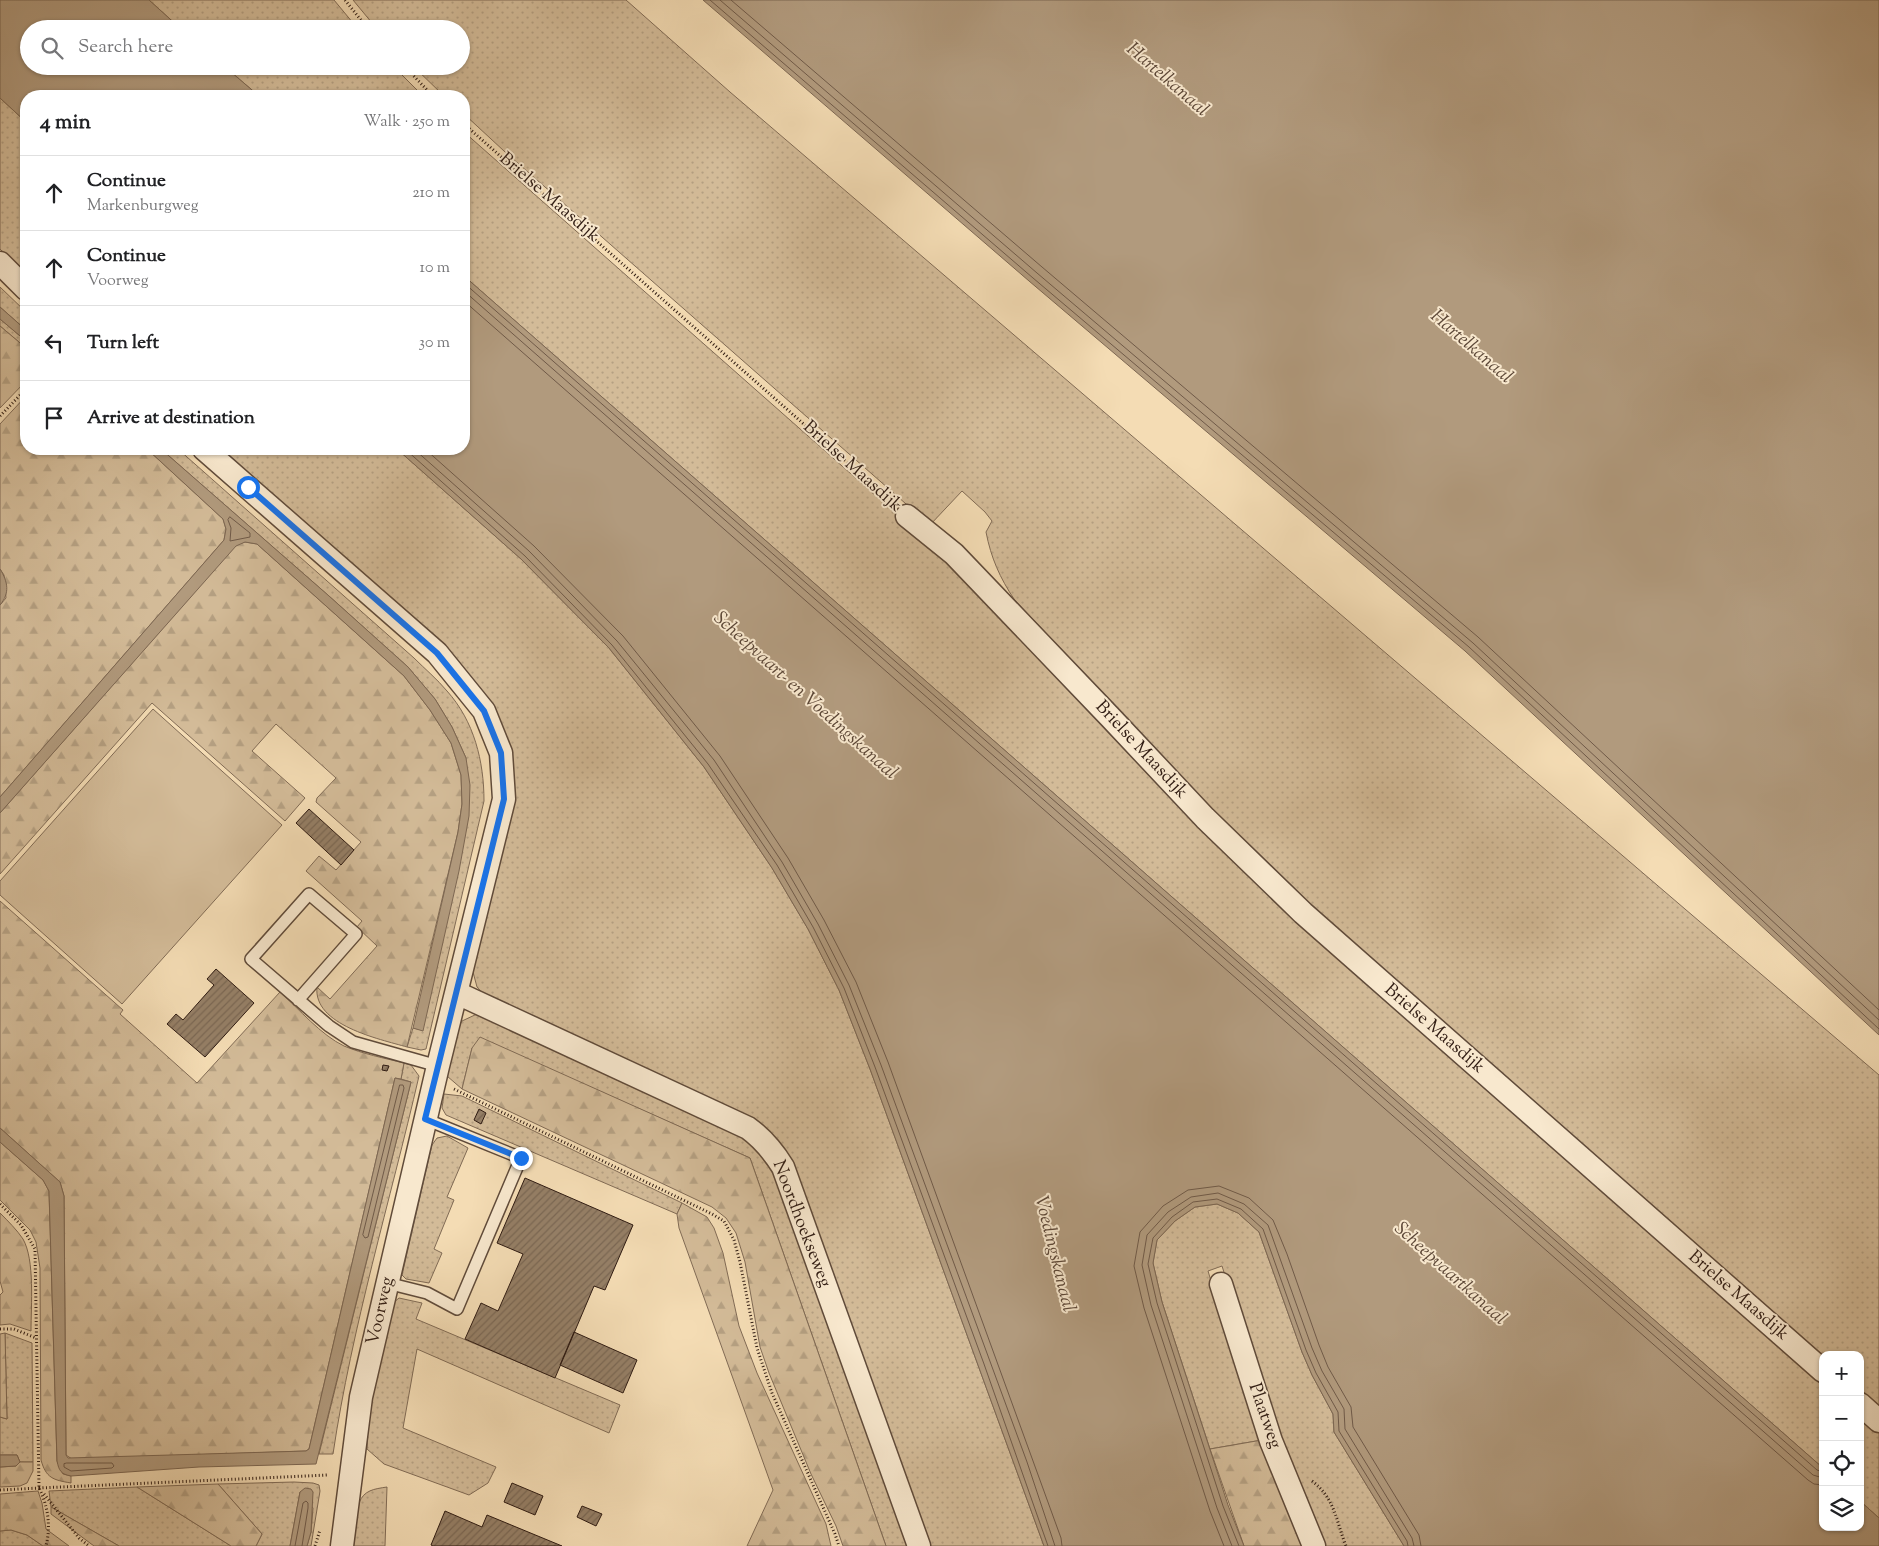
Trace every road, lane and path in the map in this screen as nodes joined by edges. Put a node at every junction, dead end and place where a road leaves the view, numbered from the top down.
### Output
1 (345, 0) edge
2 (361, 20) edge
3 (413, 75) edge
4 (427, 90) edge
5 (470, 129) edge
6 (0, 263) edge
7 (20, 283) edge
8 (20, 395) edge
9 (0, 416) edge
10 (211, 455) edge
11 (907, 516) joint
12 (457, 993) junction
13 (298, 1000) junction
14 (436, 1073) junction
15 (425, 1119) junction
16 (0, 1204) edge
17 (387, 1283) junction
18 (1221, 1284) dead end
19 (0, 1330) edge
20 (36, 1338) junction
21 (1819, 1367) edge
22 (1864, 1407) edge
23 (1879, 1420) edge
24 (328, 1475) dead end
25 (1287, 1479) junction
26 (39, 1488) junction
27 (0, 1490) edge
28 (46, 1546) edge
29 (90, 1546) edge
30 (342, 1546) edge
31 (839, 1546) edge
32 (919, 1546) edge
33 (1314, 1546) edge
34 (1346, 1546) edge

1 - 2 path
3 - 4 path
5 - 11 path, Brielse Maasdijk
6 - 7 street
8 - 9 path
10 - 12 street, Voorweg
11 - 21 street, Brielse Maasdijk
12 - 14 street, Voorweg
12 - 32 street, Noordhoekseweg
13 - 13 lane
13 - 14 lane
14 - 15 street, Voorweg
14 - 31 path
15 - 17 street, Voorweg
15 - 17 lane
16 - 20 path
17 - 30 street, Voorweg
18 - 25 street, Plaatweg
19 - 20 path
20 - 26 path
22 - 23 street
24 - 26 path
25 - 33 street, Plaatweg
25 - 34 path
26 - 27 path
26 - 28 path
26 - 29 path

